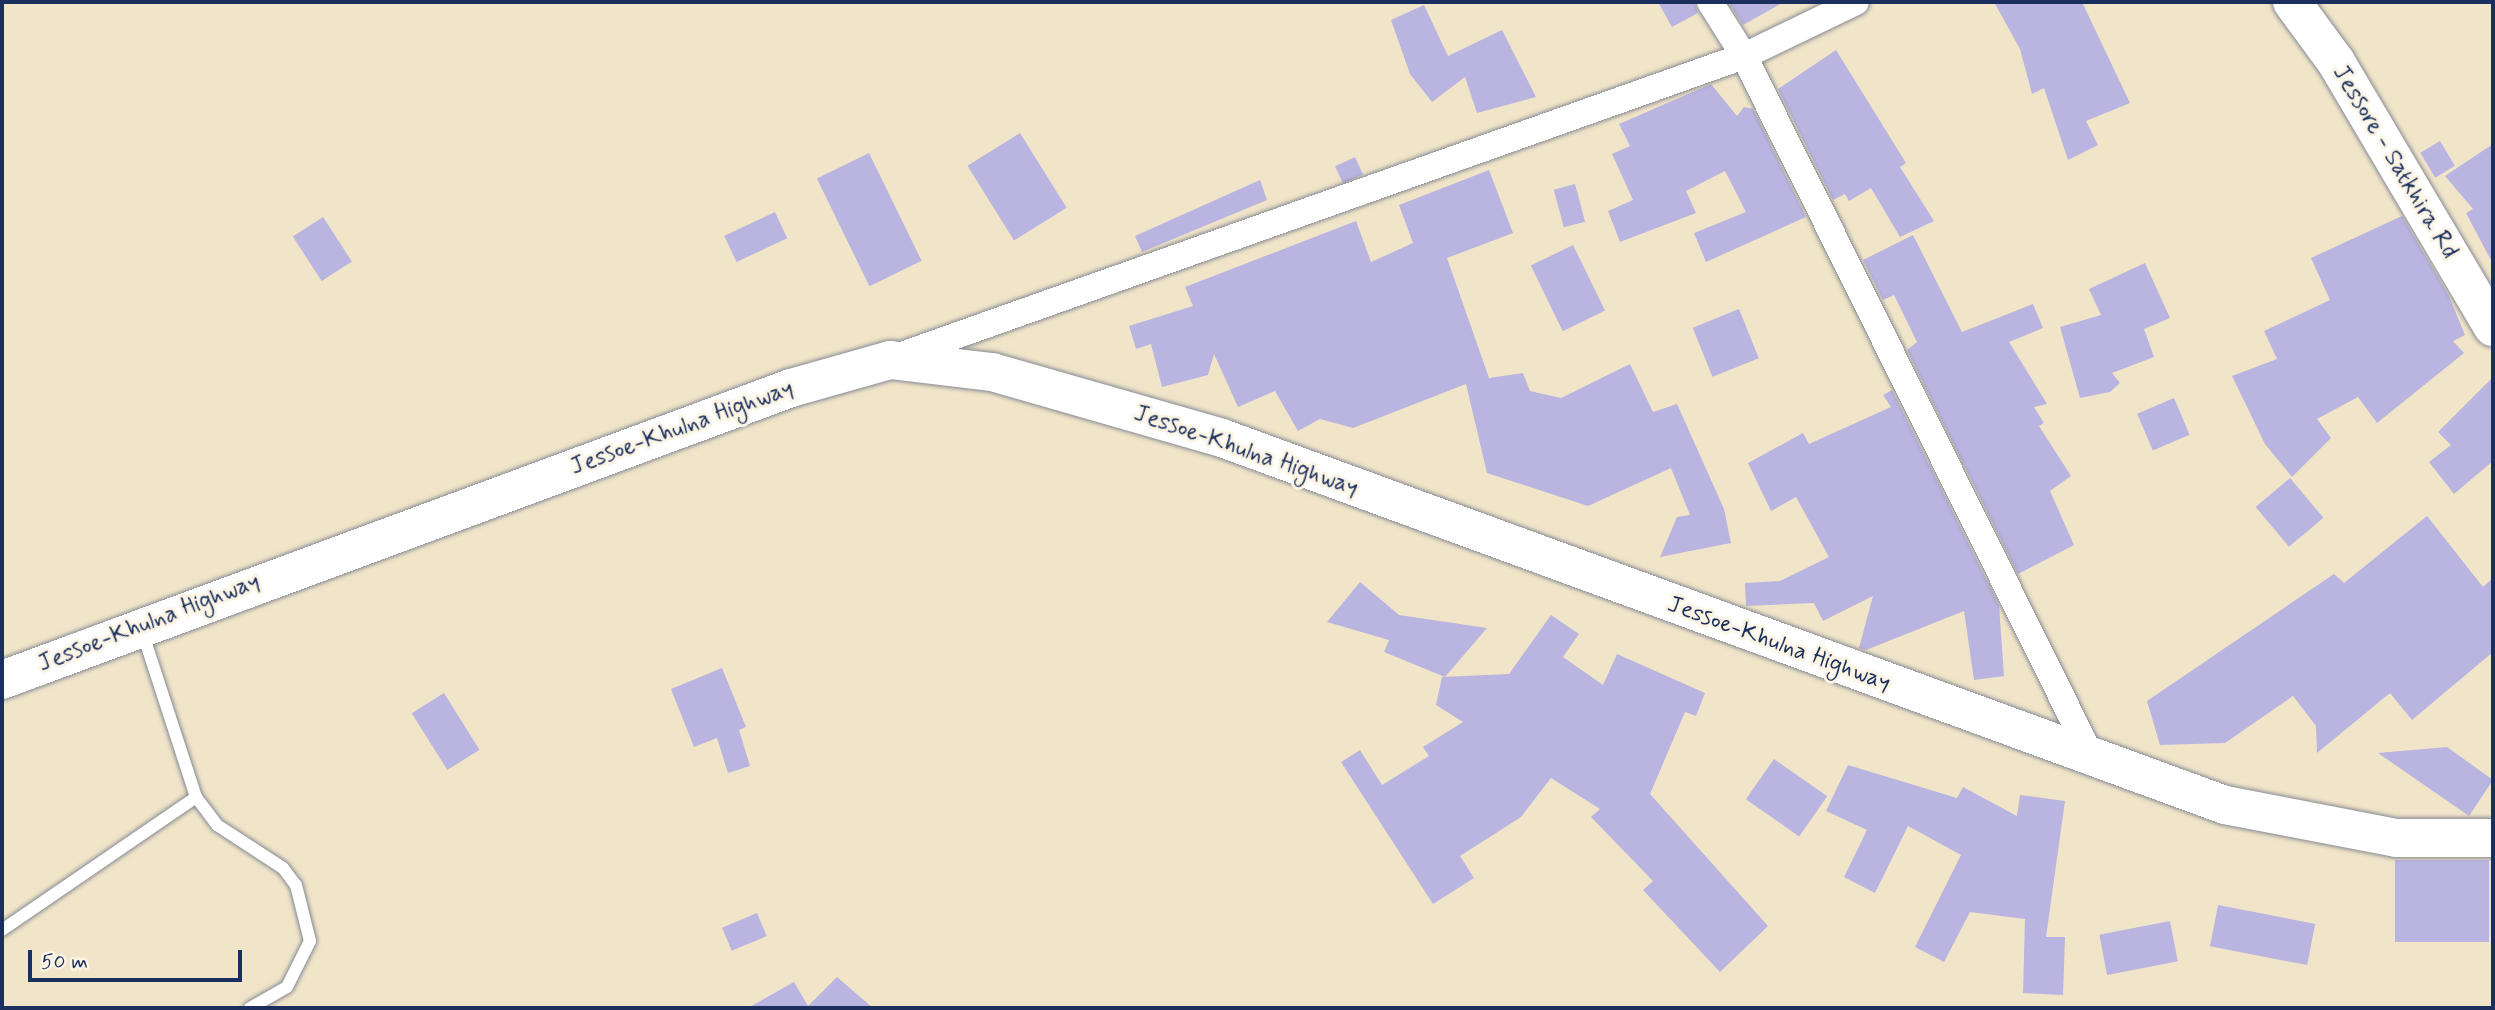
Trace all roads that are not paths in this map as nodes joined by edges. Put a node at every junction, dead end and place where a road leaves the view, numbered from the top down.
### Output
1 (1710, 2) edge
2 (1856, 2) edge
3 (2292, 2) edge
4 (1744, 56) junction
5 (2493, 327) edge
6 (890, 360) junction
7 (140, 626) junction
8 (2, 680) edge
9 (2093, 760) junction
10 (196, 797) junction
11 (2493, 838) edge
12 (2, 930) edge
13 (250, 1008) edge

1 - 4 street
2 - 4 street
3 - 5 main road, Jessore - Satkhira Rd
4 - 6 street
4 - 9 street
6 - 7 main road, Jessoe-Khulna Highway
6 - 9 main road, Jessoe-Khulna Highway
7 - 8 main road, Jessoe-Khulna Highway
7 - 10 lane
9 - 11 main road, Jessoe-Khulna Highway
10 - 12 lane
10 - 13 lane

